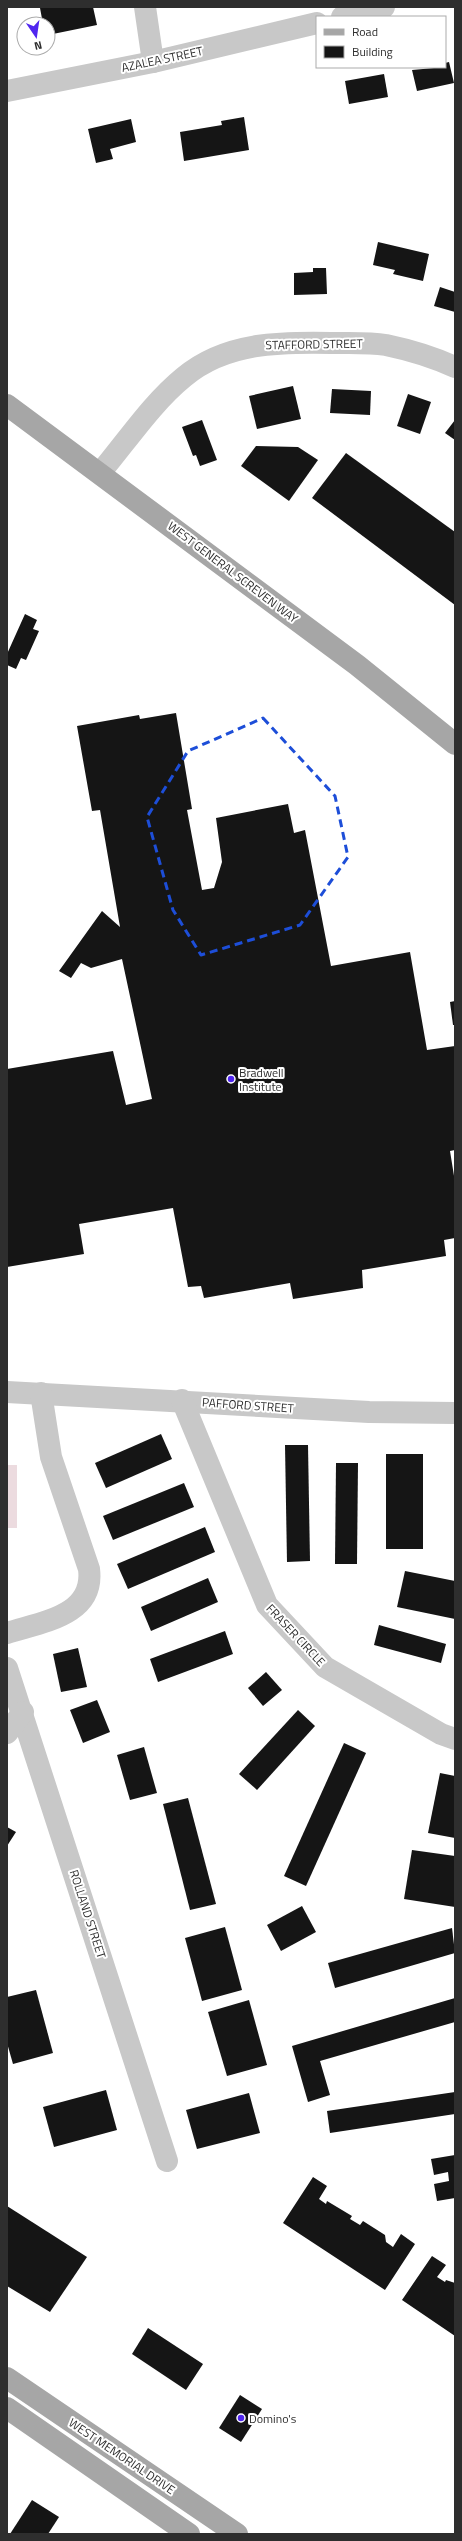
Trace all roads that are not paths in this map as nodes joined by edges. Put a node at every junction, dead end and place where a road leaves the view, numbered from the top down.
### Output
1 (145, 7) edge
2 (384, 7) edge
3 (346, 16) edge
4 (316, 23) edge
5 (153, 62) junction
6 (7, 91) edge
7 (455, 367) edge
8 (7, 405) edge
9 (100, 473) junction
10 (455, 744) edge
11 (7, 1392) edge
12 (41, 1393) junction
13 (182, 1400) junction
14 (455, 1414) edge
15 (7, 1633) edge
16 (7, 1668) edge
17 (23, 1712) junction
18 (7, 1734) edge
19 (455, 1739) edge
20 (167, 2161) dead end
21 (7, 2378) edge
22 (7, 2408) edge
23 (189, 2534) edge
24 (237, 2534) edge

1 - 5 street
2 - 3 street
4 - 5 street, AZALEA STREET
5 - 6 street, AZALEA STREET
7 - 9 street, STAFFORD STREET
8 - 9 main road, WEST GENERAL SCREVEN WAY
9 - 10 main road, WEST GENERAL SCREVEN WAY
11 - 12 street, PAFFORD STREET
12 - 13 street, PAFFORD STREET
12 - 15 street
13 - 14 street, PAFFORD STREET
13 - 19 street, FRASER CIRCLE
16 - 17 street, ROLLAND STREET
17 - 18 street
17 - 20 street, ROLLAND STREET
21 - 24 main road, WEST MEMORIAL DRIVE
22 - 23 main road

